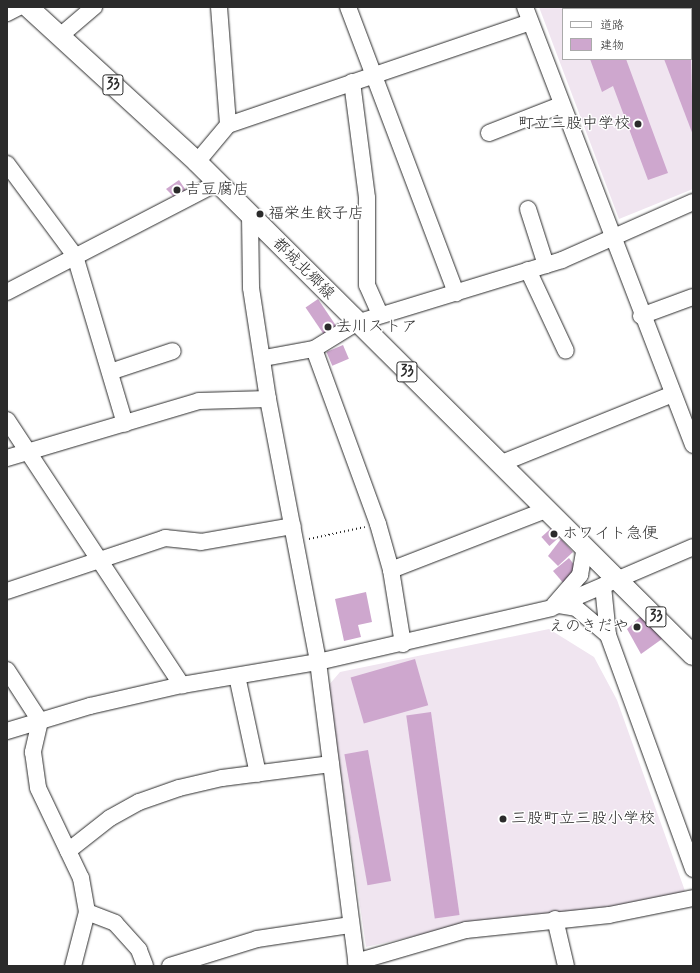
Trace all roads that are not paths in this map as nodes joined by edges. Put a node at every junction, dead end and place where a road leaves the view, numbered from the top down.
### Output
1 (19, 7) edge
2 (28, 7) edge
3 (94, 7) edge
4 (219, 7) edge
5 (348, 7) edge
6 (7, 13) edge
7 (527, 14) edge
8 (60, 36) junction
9 (374, 75) junction
10 (352, 82) junction
11 (561, 105) junction
12 (228, 125) junction
13 (489, 132) dead end
14 (197, 162) junction
15 (7, 164) edge
16 (217, 183) junction
17 (693, 202) edge
18 (528, 209) dead end
19 (250, 216) junction
20 (611, 238) junction
21 (75, 256) junction
22 (546, 265) junction
23 (528, 270) junction
24 (7, 292) edge
25 (456, 293) junction
26 (693, 297) edge
27 (380, 314) junction
28 (641, 316) junction
29 (356, 323) junction
30 (314, 349) junction
31 (173, 351) dead end
32 (566, 351) dead end
33 (264, 358) junction
34 (110, 372) junction
35 (673, 394) junction
36 (268, 399) junction
37 (7, 420) edge
38 (125, 424) junction
39 (693, 445) edge
40 (26, 451) junction
41 (7, 458) edge
42 (502, 463) junction
43 (548, 509) junction
44 (294, 534) junction
45 (585, 546) junction
46 (693, 547) edge
47 (98, 558) junction
48 (391, 570) junction
49 (611, 583) junction
50 (7, 591) edge
51 (555, 606) junction
52 (608, 635) junction
53 (402, 644) junction
54 (693, 655) edge
55 (318, 662) junction
56 (7, 670) edge
57 (237, 676) junction
58 (182, 685) junction
59 (40, 721) junction
60 (7, 731) edge
61 (331, 764) junction
62 (258, 774) junction
63 (68, 851) junction
64 (693, 869) edge
65 (693, 898) edge
66 (87, 912) junction
67 (555, 920) junction
68 (351, 925) junction
69 (356, 964) edge
70 (73, 966) edge
71 (144, 966) edge
72 (170, 966) edge
73 (566, 966) edge

1 - 6 street
2 - 8 main road, 都城北郷線 / 33
3 - 8 street
4 - 12 street
5 - 9 street
7 - 9 street
7 - 11 street
8 - 14 main road, 都城北郷線 / 33
9 - 10 street
9 - 25 street
10 - 12 street
10 - 27 street
11 - 13 street
11 - 20 street
12 - 14 street
14 - 16 main road, 都城北郷線 / 33
15 - 21 street
16 - 19 main road, 都城北郷線 / 33
16 - 21 street
17 - 20 street
18 - 22 street
19 - 29 main road, 都城北郷線 / 33
19 - 33 street
20 - 22 street
20 - 28 street
21 - 24 street
21 - 34 street
22 - 23 street
23 - 25 street
23 - 32 street
25 - 27 street
26 - 28 street
27 - 29 street
28 - 35 street
29 - 30 street
29 - 42 main road, 都城北郷線 / 33
30 - 33 street
30 - 48 street
31 - 34 street
33 - 36 street
34 - 38 street
35 - 39 street
35 - 42 street
36 - 38 street
36 - 44 street
37 - 40 street
38 - 40 street
40 - 41 street
40 - 47 street
42 - 43 main road, 都城北郷線 / 33
43 - 45 main road, 都城北郷線 / 33
43 - 48 street
44 - 47 street
44 - 55 street
45 - 49 main road, 都城北郷線 / 33
45 - 51 street
46 - 49 street
47 - 50 street
47 - 58 street
48 - 53 street
49 - 51 street
49 - 52 street
49 - 54 main road, 都城北郷線 / 33
51 - 52 street
51 - 53 street
52 - 64 street
53 - 55 street
55 - 57 street
55 - 61 street
56 - 59 street
57 - 58 street
57 - 62 street
58 - 59 street
59 - 60 street
59 - 63 street
61 - 62 street
61 - 68 street
62 - 63 street
63 - 66 street
65 - 67 street
66 - 70 street
66 - 71 street
67 - 69 street
67 - 73 street
68 - 69 street
68 - 72 street

